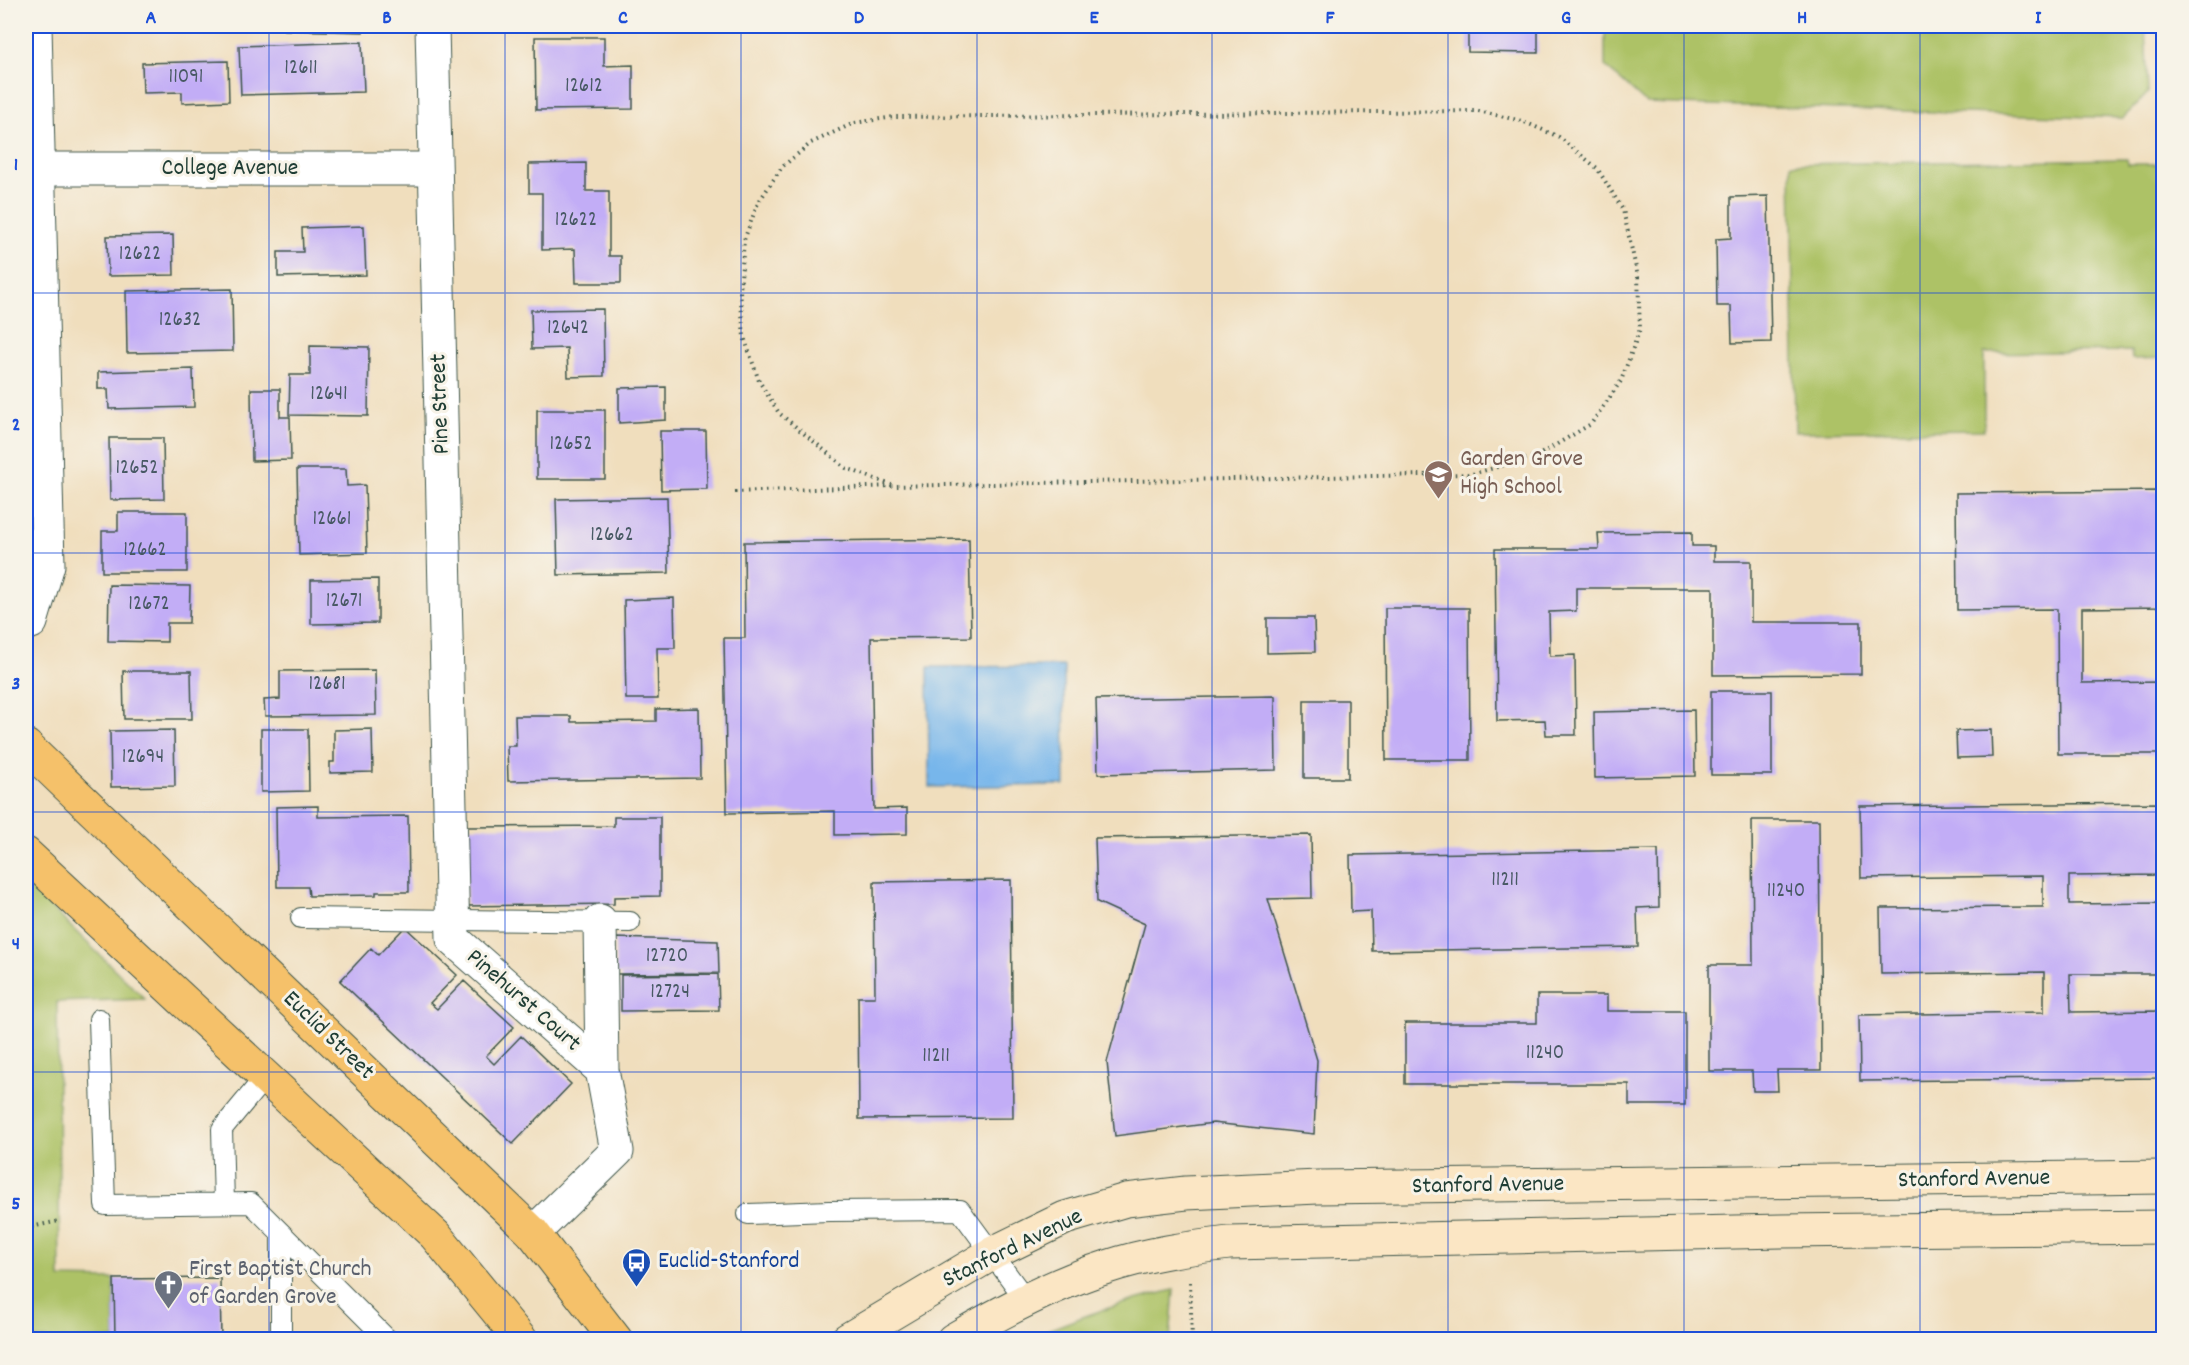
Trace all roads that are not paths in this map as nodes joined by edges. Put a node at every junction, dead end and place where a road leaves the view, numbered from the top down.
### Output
1 (35, 26) edge
2 (432, 26) edge
3 (32, 169) edge
4 (434, 169) junction
5 (32, 622) dead end
6 (26, 746) edge
7 (451, 783) joint
8 (26, 854) edge
9 (301, 918) dead end
10 (453, 918) junction
11 (615, 922) joint
12 (99, 1019) dead end
13 (602, 1070) junction
14 (266, 1077) junction
15 (2163, 1177) edge
16 (224, 1203) junction
17 (748, 1214) dead end
18 (2163, 1227) edge
19 (281, 1233) junction
20 (533, 1233) junction
21 (993, 1253) junction
22 (1026, 1300) junction
23 (281, 1340) edge
24 (388, 1340) edge
25 (521, 1340) edge
26 (616, 1340) edge
27 (847, 1340) edge
28 (953, 1340) edge

1 - 3 street
2 - 4 street, Pine Street
3 - 4 street, College Avenue
3 - 5 street
4 - 7 street, Pine Street
6 - 20 main road, Euclid Street
7 - 10 street, Pinehurst Court
8 - 14 main road
9 - 10 lane
10 - 11 lane
10 - 13 street, Pinehurst Court
11 - 13 street, Pinehurst Court
12 - 16 lane
13 - 20 street, Pinehurst Court
14 - 16 lane
14 - 25 main road
15 - 21 street, Stanford Avenue
16 - 19 lane
17 - 21 lane
18 - 22 street, Stanford Avenue
19 - 23 lane
19 - 24 lane
20 - 26 main road, Euclid Street
21 - 22 lane
21 - 27 street, Stanford Avenue
22 - 28 street, Stanford Avenue

